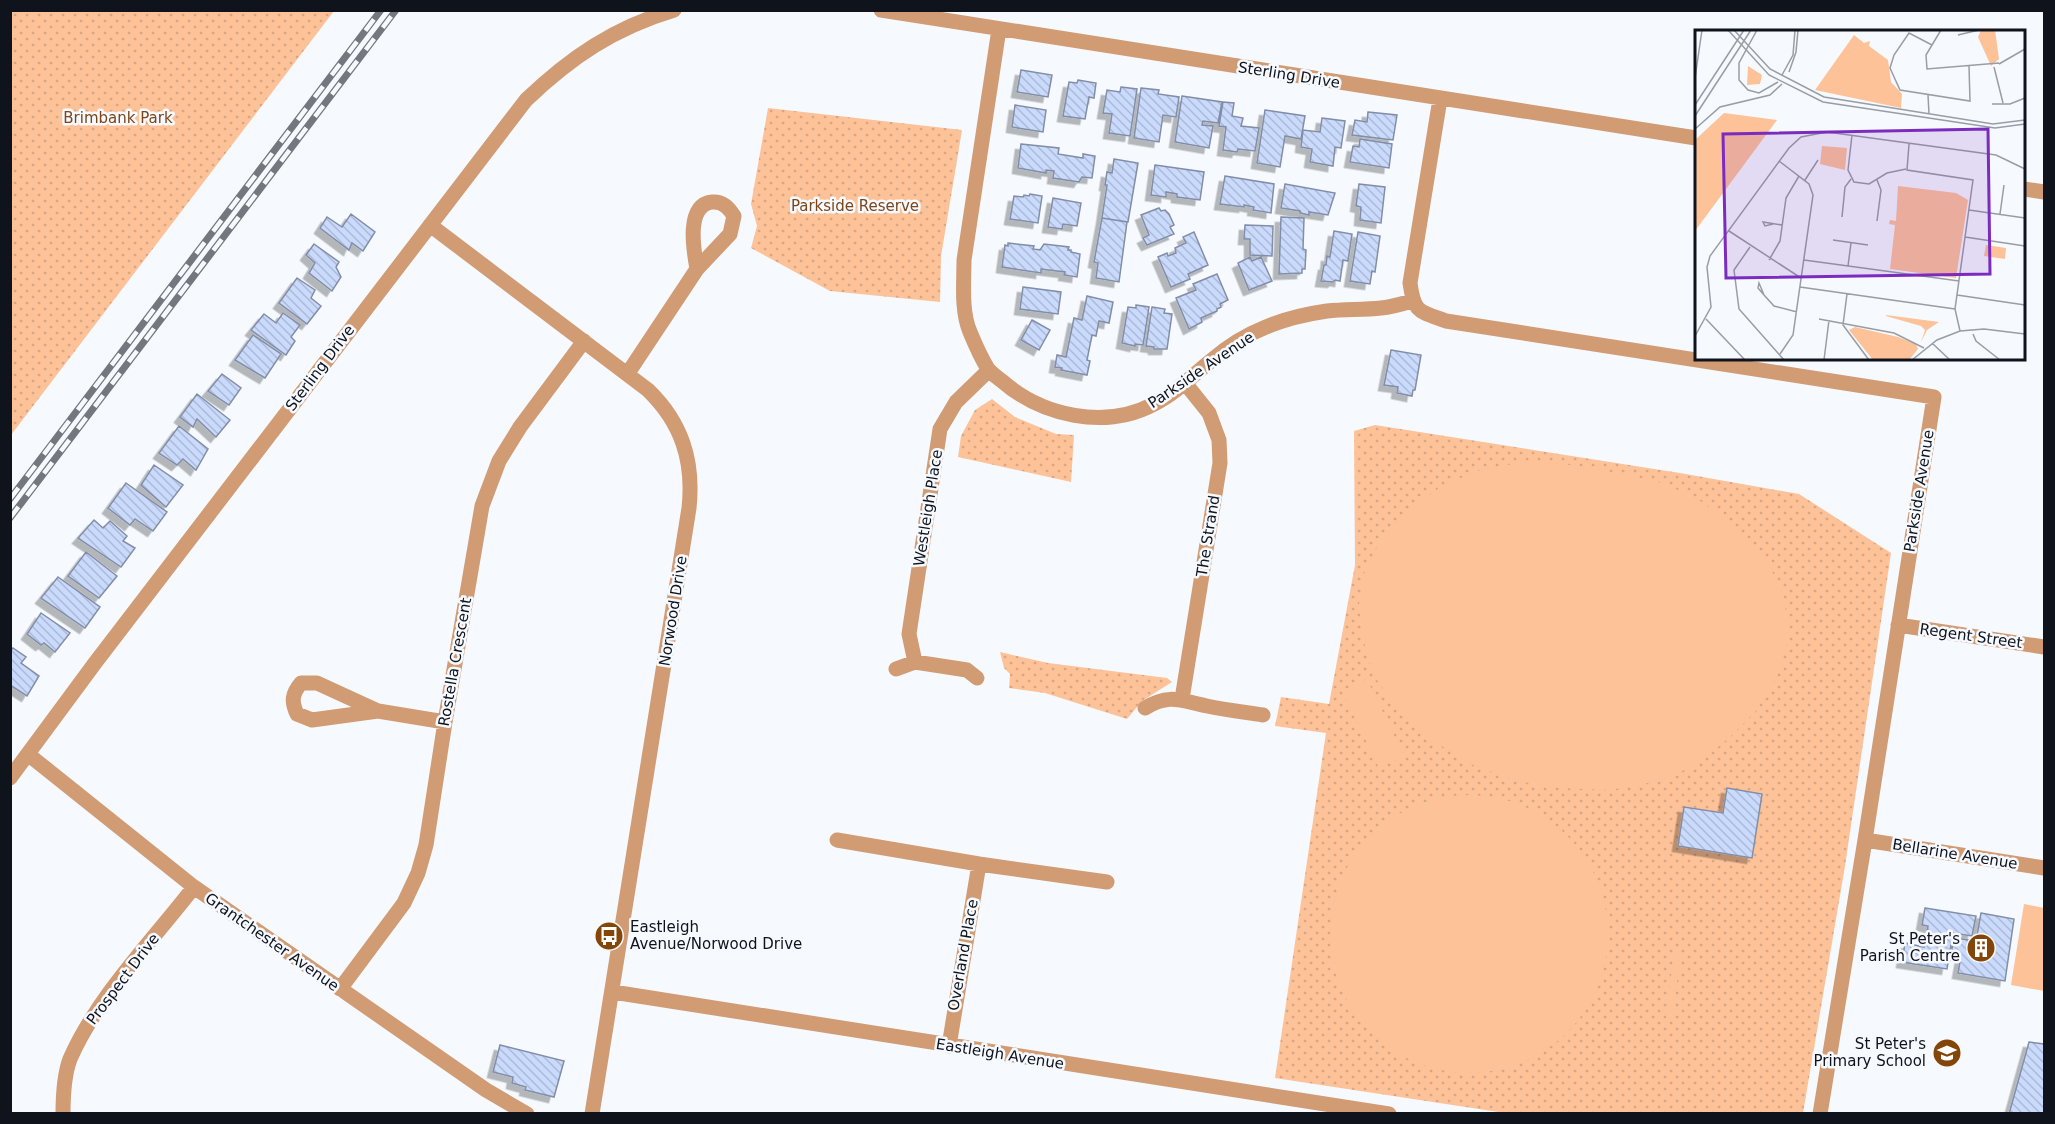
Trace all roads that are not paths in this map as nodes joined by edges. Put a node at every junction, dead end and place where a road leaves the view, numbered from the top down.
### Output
1 (674, 10) edge
2 (881, 10) edge
3 (999, 29) junction
4 (1440, 99) junction
5 (1695, 138) edge
6 (2025, 189) edge
7 (2044, 192) edge
8 (430, 225) junction
9 (698, 268) dead end
10 (1412, 301) junction
11 (584, 340) junction
12 (1695, 360) edge
13 (1696, 360) edge
14 (989, 370) junction
15 (628, 373) junction
16 (1185, 383) junction
17 (1898, 626) junction
18 (2044, 647) edge
19 (915, 662) junction
20 (896, 669) dead end
21 (977, 678) dead end
22 (1182, 699) junction
23 (1145, 708) dead end
24 (378, 711) junction
25 (1263, 715) dead end
26 (445, 722) junction
27 (28, 755) junction
28 (10, 778) edge
29 (837, 840) dead end
30 (1865, 840) junction
31 (979, 864) junction
32 (2044, 868) edge
33 (1107, 882) dead end
34 (194, 887) junction
35 (340, 989) junction
36 (612, 992) junction
37 (949, 1046) junction
38 (63, 1113) edge
39 (527, 1113) edge
40 (592, 1113) edge
41 (1389, 1113) edge
42 (1820, 1113) edge

1 - 8 street, Sterling Drive
2 - 3 street, Sterling Drive
3 - 4 street, Sterling Drive
3 - 14 street, Parkside Avenue
4 - 5 street, Sterling Drive
4 - 10 street
6 - 7 street
8 - 11 street, Norwood Drive
8 - 27 street, Sterling Drive
9 - 15 street
10 - 12 street, Parkside Avenue
10 - 16 street, Parkside Avenue
11 - 15 street, Norwood Drive
11 - 26 street, Rostella Crescent
13 - 17 street, Parkside Avenue
14 - 16 street, Parkside Avenue
14 - 19 street, Westleigh Place
15 - 36 street, Norwood Drive
16 - 22 street, The Strand
17 - 18 street, Regent Street
17 - 30 street, Parkside Avenue
19 - 20 street
19 - 21 street
22 - 23 street
22 - 25 street
24 - 24 street
24 - 26 street
26 - 35 street, Rostella Crescent
27 - 28 street, Sterling Drive
27 - 34 street, Grantchester Avenue
29 - 31 street
30 - 32 street, Bellarine Avenue
30 - 42 street, Parkside Avenue
31 - 33 street
31 - 37 street, Overland Place
34 - 35 street, Grantchester Avenue
34 - 38 street, Prospect Drive
35 - 39 street, Grantchester Avenue
36 - 37 street, Eastleigh Avenue
36 - 40 street, Norwood Drive
37 - 41 street, Eastleigh Avenue

